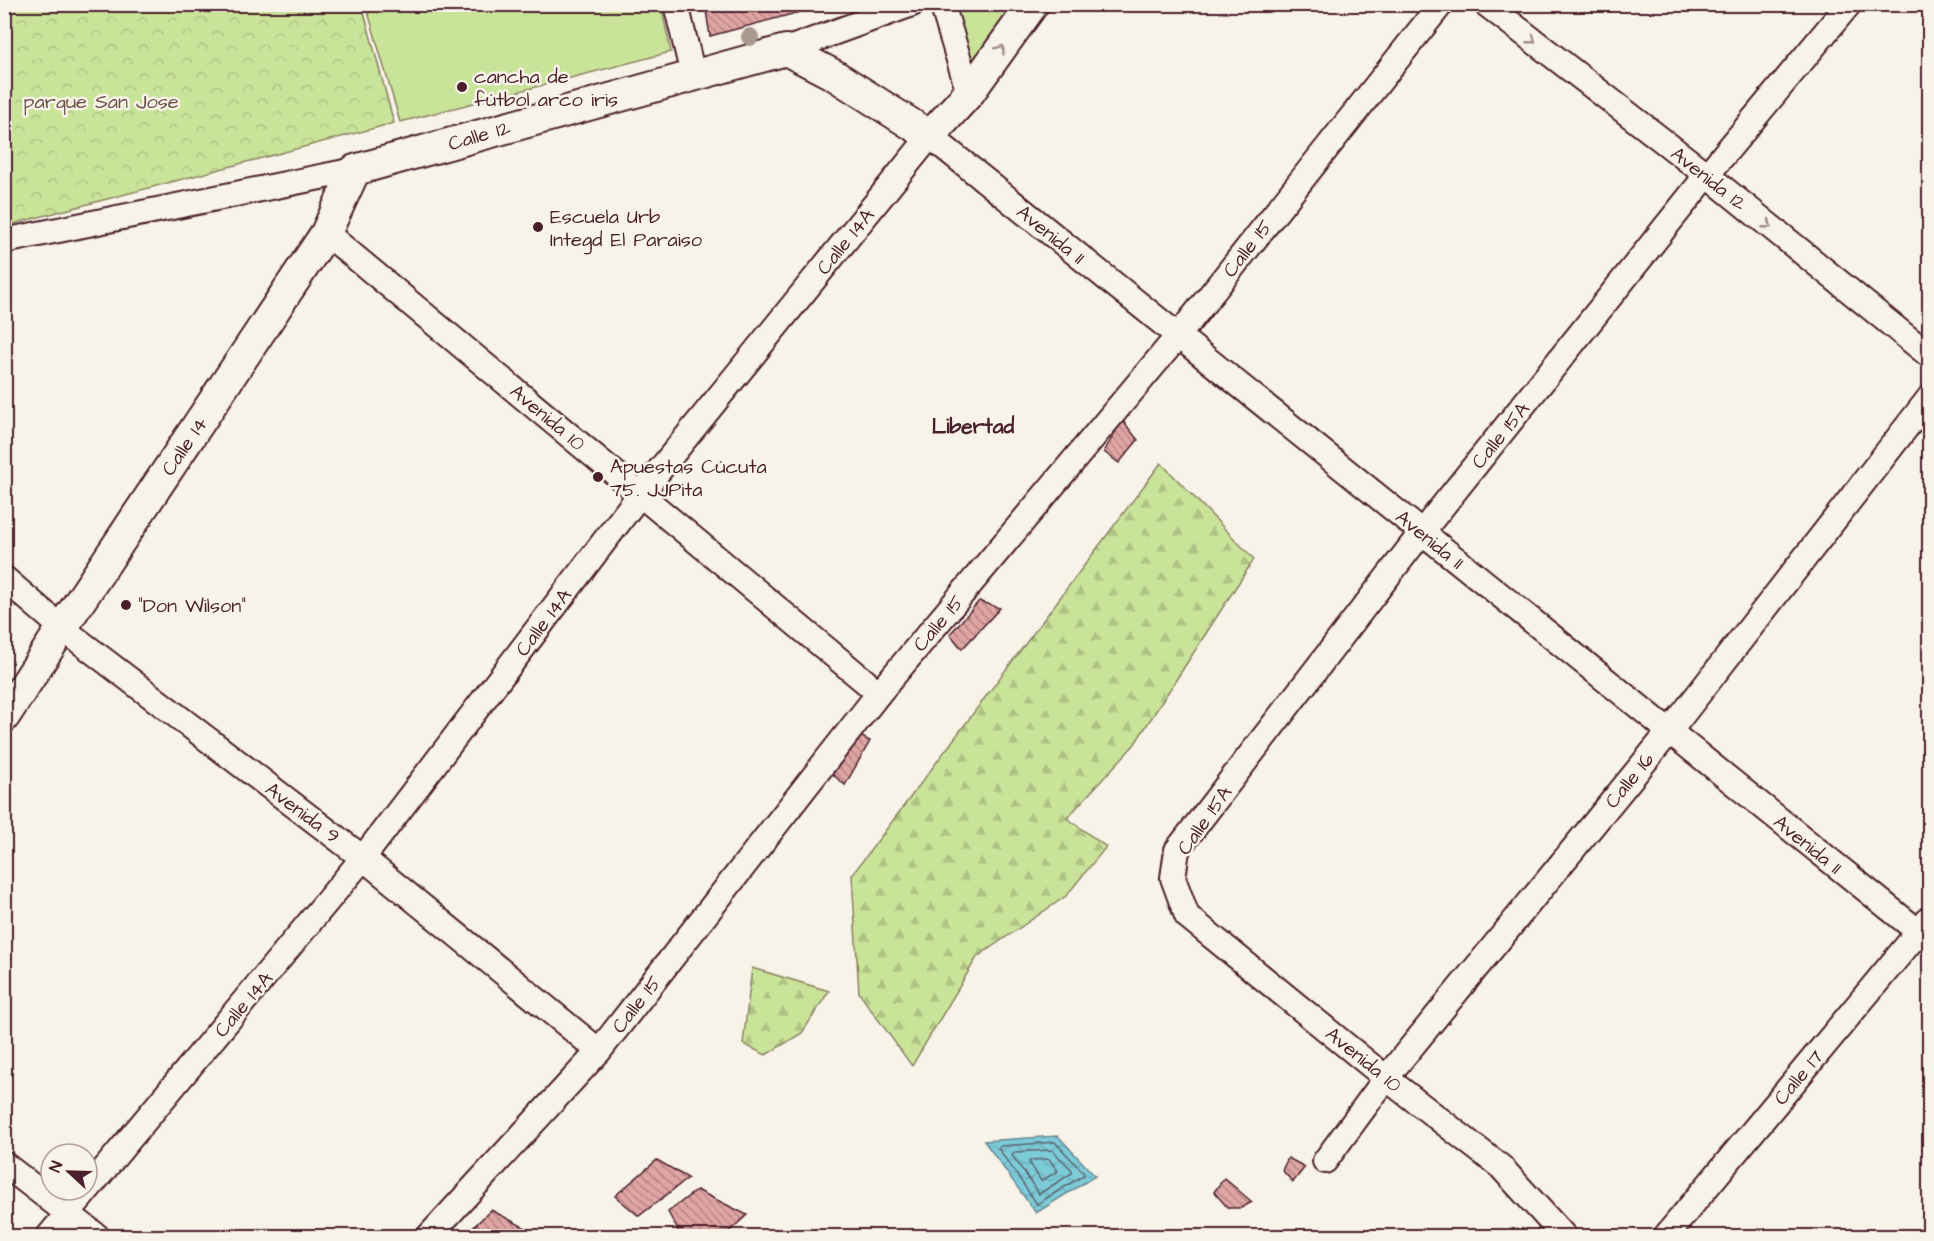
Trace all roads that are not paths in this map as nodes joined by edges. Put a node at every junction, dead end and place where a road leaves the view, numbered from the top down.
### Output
1 (676, 4) edge
2 (912, 4) edge
3 (942, 4) edge
4 (1033, 4) edge
5 (1441, 4) edge
6 (1486, 4) edge
7 (1849, 4) edge
8 (786, 50) junction
9 (693, 75) junction
10 (969, 93) junction
11 (930, 136) junction
12 (355, 170) junction
13 (1707, 175) junction
14 (326, 233) junction
15 (4, 241) edge
16 (1178, 336) junction
17 (1929, 356) edge
18 (1929, 397) edge
19 (641, 494) junction
20 (1422, 532) junction
21 (4, 578) edge
22 (62, 628) junction
23 (879, 693) junction
24 (4, 717) edge
25 (1669, 732) junction
26 (363, 858) junction
27 (1173, 878) joint
28 (1926, 930) edge
29 (599, 1051) junction
30 (1386, 1078) junction
31 (1325, 1161) dead end
32 (4, 1164) edge
33 (69, 1214) junction
34 (49, 1236) edge
35 (97, 1236) edge
36 (429, 1236) edge
37 (1564, 1236) edge
38 (1666, 1236) edge

1 - 9 street
2 - 8 street
3 - 10 street
10 -> 4 street, Calle 14A
5 - 16 street, Calle 15
6 -> 13 street, Avenida 12
7 - 13 street, Calle 15A
8 - 9 street, Calle 12
8 - 11 street
9 - 12 street, Calle 12
10 - 11 street, Calle 14A
11 - 16 street, Avenida 11
11 - 19 street, Calle 14A
12 - 14 street, Calle 14
12 - 15 street, Calle 12
13 -> 17 street, Avenida 12
13 - 20 street, Calle 15A
14 - 19 street, Avenida 10
14 - 22 street, Calle 14
16 - 20 street, Avenida 11
16 - 23 street, Calle 15
18 - 25 street, Calle 16
19 - 23 street, Avenida 10
19 - 26 street, Calle 14A
20 - 25 street, Avenida 11
20 - 27 street, Calle 15A
21 - 22 street, Avenida 9
22 - 24 street, Calle 14
22 - 26 street, Avenida 9
23 - 29 street, Calle 15
25 - 28 street, Avenida 11
25 - 30 street, Calle 16
26 - 29 street, Avenida 9
26 - 33 street, Calle 14A
27 - 30 street, Avenida 10
28 - 38 street, Calle 17
29 - 36 street, Calle 15
30 - 31 street, Calle 16
30 - 37 street, Avenida 10
32 - 33 street
33 - 34 street, Calle 14A
33 - 35 street

